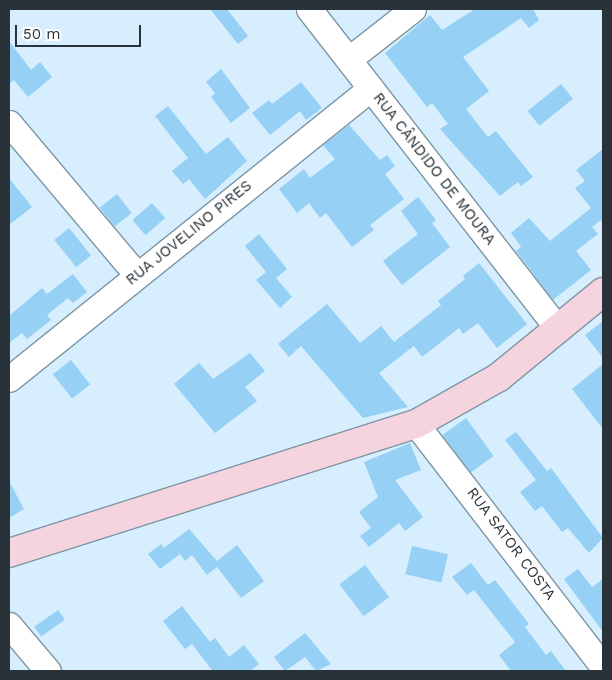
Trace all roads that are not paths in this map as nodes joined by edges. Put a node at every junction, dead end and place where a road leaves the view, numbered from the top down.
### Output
1 (309, 9) edge
2 (412, 9) edge
3 (349, 60) junction
4 (371, 88) junction
5 (9, 123) edge
6 (137, 275) junction
7 (603, 292) edge
8 (558, 329) junction
9 (9, 380) edge
10 (416, 424) junction
11 (9, 553) edge
12 (9, 625) edge
13 (603, 667) edge
14 (48, 671) edge

1 - 3 street, RUA CÂNDIDO DE MOURA
2 - 3 street
3 - 4 street, RUA CÂNDIDO DE MOURA
4 - 6 street, RUA JOVELINO PIRES
4 - 8 street, RUA CÂNDIDO DE MOURA
5 - 6 street
6 - 9 street, RUA JOVELINO PIRES
7 - 8 main road
8 - 10 main road
10 - 11 main road
10 - 13 street, RUA SATOR COSTA
12 - 14 street

